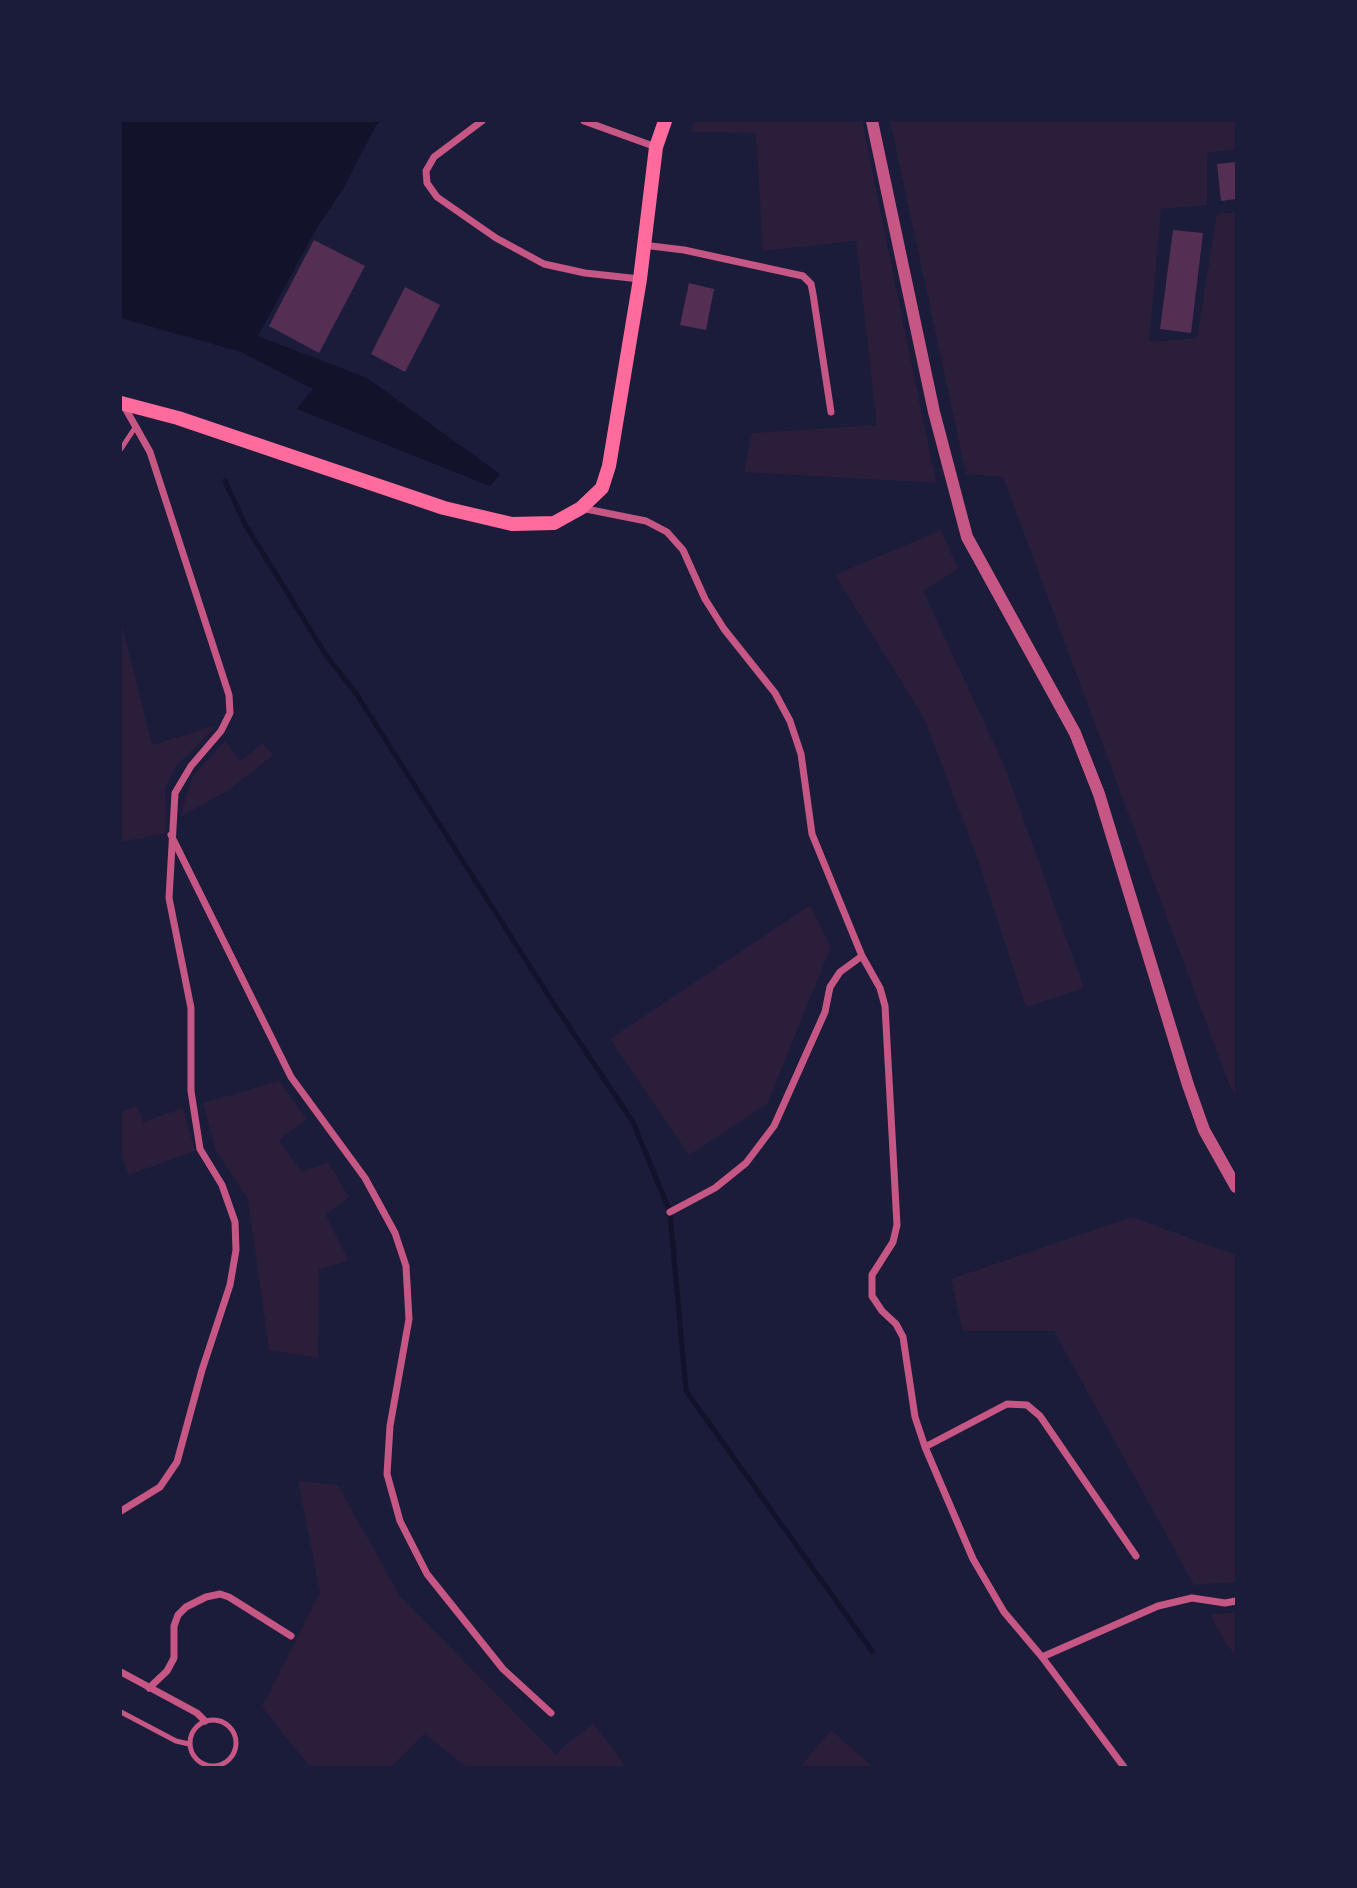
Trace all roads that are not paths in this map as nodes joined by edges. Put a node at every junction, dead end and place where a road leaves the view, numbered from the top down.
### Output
1 (482, 121) edge
2 (584, 121) edge
3 (665, 121) edge
4 (872, 121) edge
5 (656, 147) junction
6 (643, 245) junction
7 (640, 279) junction
8 (122, 403) edge
9 (831, 412) dead end
10 (136, 426) junction
11 (121, 449) edge
12 (581, 508) junction
13 (171, 835) junction
14 (862, 956) junction
15 (1236, 1187) edge
16 (670, 1212) dead end
17 (925, 1447) junction
18 (121, 1511) edge
19 (1136, 1556) dead end
20 (1236, 1601) edge
21 (291, 1636) dead end
22 (1042, 1657) junction
23 (121, 1672) edge
24 (149, 1688) junction
25 (121, 1712) edge
26 (551, 1713) dead end
27 (205, 1721) junction
28 (189, 1744) junction
29 (198, 1765) edge
30 (213, 1767) edge
31 (1124, 1767) edge

1 - 7 street
2 - 5 street
3 - 5 main road
4 - 15 street
5 - 6 main road
6 - 7 main road
6 - 9 street
7 - 12 main road
8 - 10 street
8 - 12 main road
10 - 11 lane
10 - 13 street
12 - 14 street
13 - 18 street
13 - 26 street
14 - 16 street
14 - 17 street
17 - 19 street
17 - 22 street
20 - 22 street
21 - 24 street
22 - 31 street
23 - 24 street
24 - 27 street
25 - 28 lane
27 - 28 lane
27 - 30 lane
28 - 29 lane
29 - 30 lane

